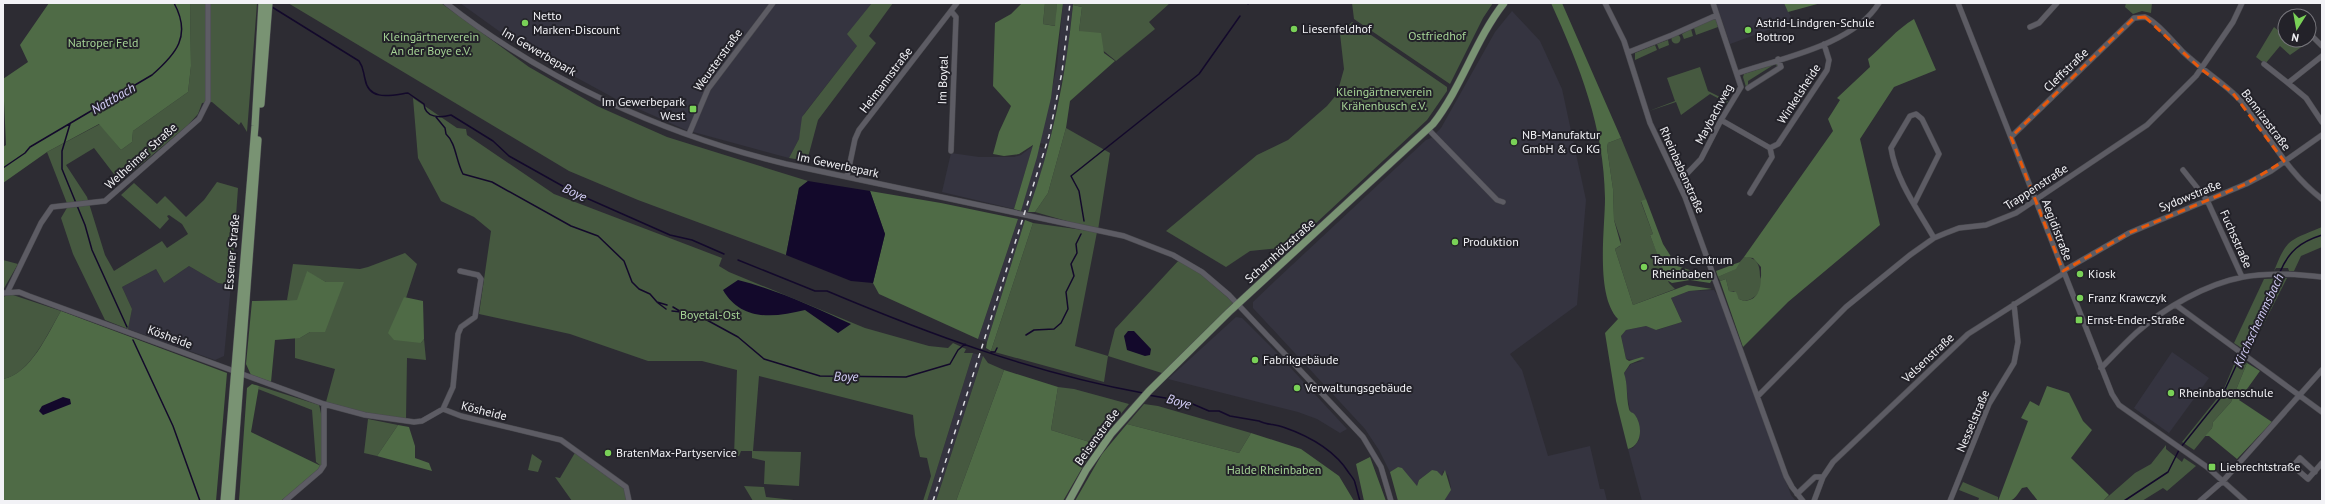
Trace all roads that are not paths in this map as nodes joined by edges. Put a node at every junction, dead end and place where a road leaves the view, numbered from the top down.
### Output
1 (208, 3) edge
2 (446, 3) edge
3 (773, 3) edge
4 (957, 3) edge
5 (1504, 3) edge
6 (1605, 3) edge
7 (1712, 3) edge
8 (1879, 3) edge
9 (1958, 3) edge
10 (2057, 3) edge
11 (2242, 3) edge
12 (265, 7) edge
13 (951, 11) junction
14 (1717, 15) junction
15 (2134, 18) joint
16 (2030, 27) dead end
17 (1824, 44) junction
18 (1629, 52) junction
19 (2322, 56) edge
20 (1778, 59) junction
21 (2264, 64) dead end
22 (2201, 69) junction
23 (1738, 73) junction
24 (2288, 83) junction
25 (1748, 88) dead end
26 (1721, 120) junction
27 (2322, 122) edge
28 (1428, 128) junction
29 (689, 134) junction
30 (2322, 134) edge
31 (2011, 137) junction
32 (1770, 148) junction
33 (951, 151) dead end
34 (2284, 160) junction
35 (2183, 170) dead end
36 (847, 177) junction
37 (1679, 182) junction
38 (1750, 194) dead end
39 (2322, 199) edge
40 (2207, 200) junction
41 (1503, 202) dead end
42 (2036, 202) junction
43 (1914, 204) junction
44 (1934, 238) junction
45 (460, 271) dead end
46 (2063, 272) junction
47 (2242, 278) junction
48 (2322, 278) edge
49 (6, 292) edge
50 (1237, 304) junction
51 (2014, 304) junction
52 (2176, 305) junction
53 (2101, 368) junction
54 (2322, 370) edge
55 (237, 373) junction
56 (1146, 394) joint
57 (1758, 396) junction
58 (2301, 396) junction
59 (324, 404) junction
60 (443, 409) junction
61 (2322, 412) edge
62 (2322, 463) edge
63 (2315, 472) dead end
64 (1823, 477) junction
65 (2223, 481) junction
66 (1797, 494) junction
67 (224, 501) edge
68 (231, 501) edge
69 (285, 501) edge
70 (629, 501) edge
71 (1069, 501) edge
72 (1391, 501) edge
73 (1803, 501) edge
74 (1814, 501) edge
75 (1950, 501) edge
76 (2200, 501) edge
77 (2245, 501) edge

1 - 49 street, Welheimer Straße
2 - 29 street, Im Gewerbepark
3 - 29 street, Weusterstraße
4 - 13 street, Heimannstraße
5 - 28 main road, Scharnhölzstraße
6 - 18 street, Rheinbabenstraße
7 - 14 street, Maybachweg
8 - 17 street
9 - 31 street, Aegidistraße
10 - 16 street
11 - 22 street, Trappenstraße
12 - 55 main road, Essener Straße
13 - 33 street, Im Boytal
13 - 36 street, Heimannstraße
14 - 18 street
14 - 23 street, Maybachweg
15 - 22 street, Bannizastraße
15 - 31 street, Cleffstraße
17 - 20 street
17 - 32 street, Winkelsheide
18 - 37 street, Rheinbabenstraße
19 - 24 street
20 - 23 street
20 - 25 street
21 - 24 street
22 - 34 street, Bannizastraße
22 - 42 street, Trappenstraße
23 - 26 street, Maybachweg
24 - 27 street
26 - 32 street
26 - 37 street, Maybachweg
28 - 41 street
28 - 50 main road, Scharnhölzstraße
29 - 36 street, Im Gewerbepark
30 - 34 street, Sydowstraße
31 - 42 street, Aegidistraße
32 - 38 street
34 - 39 street, Bannizastraße
34 - 40 street, Sydowstraße
35 - 40 street, Fuchsstraße
36 - 50 street, Im Gewerbepark
37 - 57 street, Rheinbabenstraße
40 - 46 street, Sydowstraße
40 - 47 street, Fuchsstraße
42 - 44 street, Trappenstraße
42 - 46 street, Aegidistraße
43 - 43 street
43 - 44 street
44 - 57 street, Trappenstraße
45 - 60 street
46 - 51 street, Velsenstraße
46 - 53 street, Aegidistraße
47 - 48 street
47 - 52 street
49 - 55 street, Kösheide
50 - 56 main road, Scharnhölzstraße
50 - 72 street, Im Gewerbepark
51 - 64 street, Velsenstraße
51 - 75 street, Nesselstraße
52 - 53 street
52 - 58 street
53 - 65 street, Aegidistraße
54 - 58 street
55 - 59 street, Kösheide
55 - 67 main road, Essener Straße
55 - 68 main road, Essener Straße
56 - 71 main road, Beisenstraße
57 - 66 street, Rheinbabenstraße
58 - 61 street
58 - 65 street
59 - 60 street, Kösheide
59 - 69 street
60 - 70 street, Kösheide
62 - 63 street
64 - 66 street, Velsenstraße
64 - 74 street, Velsenstraße
65 - 76 street
65 - 77 street, Aegidistraße
66 - 73 street, Rheinbabenstraße

